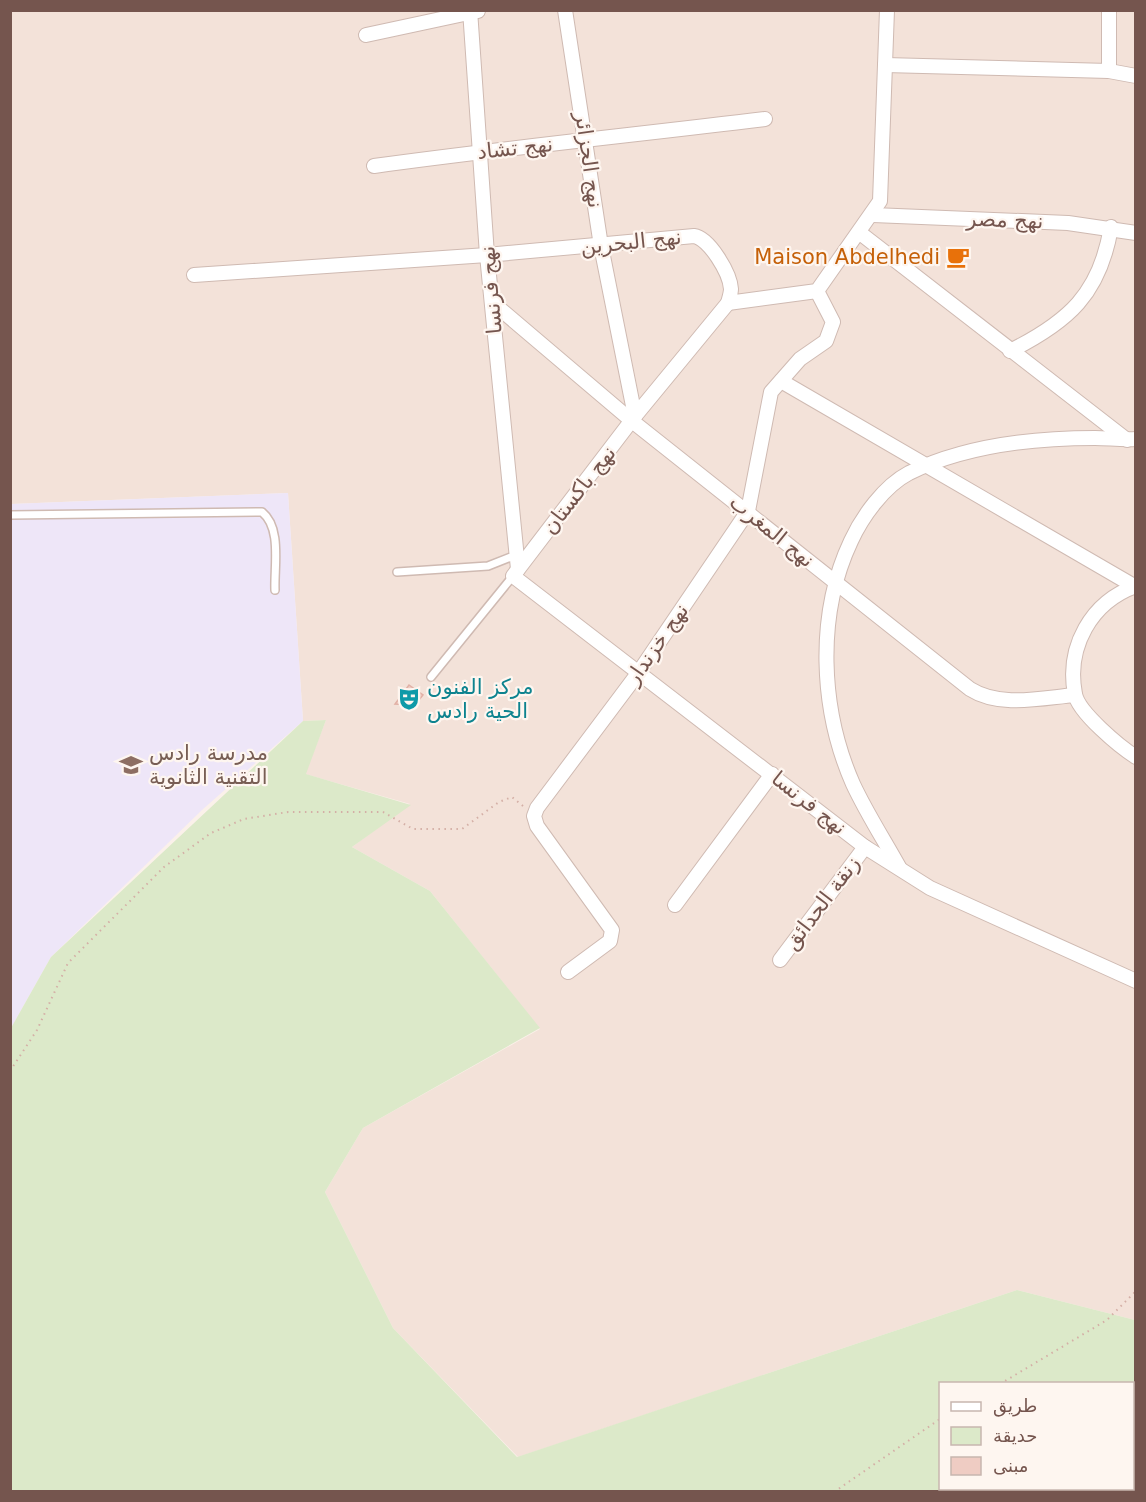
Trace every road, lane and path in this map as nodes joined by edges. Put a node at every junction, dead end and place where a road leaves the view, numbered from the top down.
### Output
1 (565, 10) edge
2 (887, 10) edge
3 (1109, 10) edge
4 (473, 11) edge
5 (366, 35) dead end
6 (885, 64) junction
7 (1109, 71) junction
8 (1136, 75) edge
9 (765, 119) dead end
10 (586, 141) junction
11 (482, 151) junction
12 (374, 166) dead end
13 (873, 215) junction
14 (1111, 227) junction
15 (1136, 233) edge
16 (860, 234) junction
17 (601, 246) junction
18 (488, 255) junction
19 (194, 275) dead end
20 (817, 291) junction
21 (493, 303) junction
22 (728, 303) junction
23 (1010, 351) junction
24 (782, 381) junction
25 (634, 418) junction
26 (1132, 442) edge
27 (926, 466) junction
28 (748, 511) junction
29 (10, 515) edge
30 (516, 567) junction
31 (398, 572) dead end
32 (834, 580) junction
33 (1135, 586) edge
34 (275, 590) dead end
35 (639, 672) junction
36 (431, 677) dead end
37 (1075, 696) junction
38 (1136, 757) edge
39 (772, 774) junction
40 (534, 816) junction
41 (865, 847) junction
42 (900, 870) junction
43 (675, 905) dead end
44 (780, 960) dead end
45 (568, 972) dead end
46 (1136, 981) edge
47 (10, 1071) edge
48 (1136, 1291) edge
49 (1002, 1382) edge
50 (939, 1420) edge
51 (834, 1491) edge

1 - 10 street, نهج الجزائر
2 - 6 street
3 - 7 street
4 - 5 street
4 - 11 street, نهج فرنسا
6 - 7 street
6 - 13 street
7 - 8 street
9 - 10 street, نهج تشاد
10 - 11 street, نهج تشاد
10 - 17 street, نهج الجزائر
11 - 12 street, نهج تشاد
11 - 18 street, نهج فرنسا
13 - 14 street, نهج مصر
13 - 16 street
14 - 15 street, نهج مصر
14 - 23 street
16 - 20 street
16 - 23 street
17 - 18 street, نهج البحرين
17 - 22 street, نهج البحرين
17 - 25 street, نهج الجزائر
18 - 19 street, نهج البحرين
18 - 21 street, نهج فرنسا
20 - 22 street
20 - 24 street, نهج خزندار
21 - 25 street, نهج المغرب
21 - 30 street, نهج فرنسا
22 - 25 street, نهج باكستان
23 - 26 street
24 - 27 street
24 - 28 street, نهج خزندار
25 - 28 street, نهج المغرب
25 - 30 street, نهج باكستان
26 - 27 street
27 - 32 street
27 - 33 street
28 - 32 street, نهج المغرب
28 - 35 street, نهج خزندار
29 - 34 lane
30 - 31 lane
30 - 35 street, نهج فرنسا
30 - 36 lane, نهج باكستان
32 - 37 street, نهج المغرب
32 - 42 street
33 - 37 street
35 - 39 street, نهج فرنسا
35 - 40 street, نهج خزندار
37 - 38 street
39 - 41 street, نهج فرنسا
39 - 43 street
40 - 45 street
40 - 47 path
41 - 42 street, نهج فرنسا
41 - 44 street, زنقة الحدائق
42 - 46 street, نهج فرنسا
48 - 49 path
50 - 51 path

